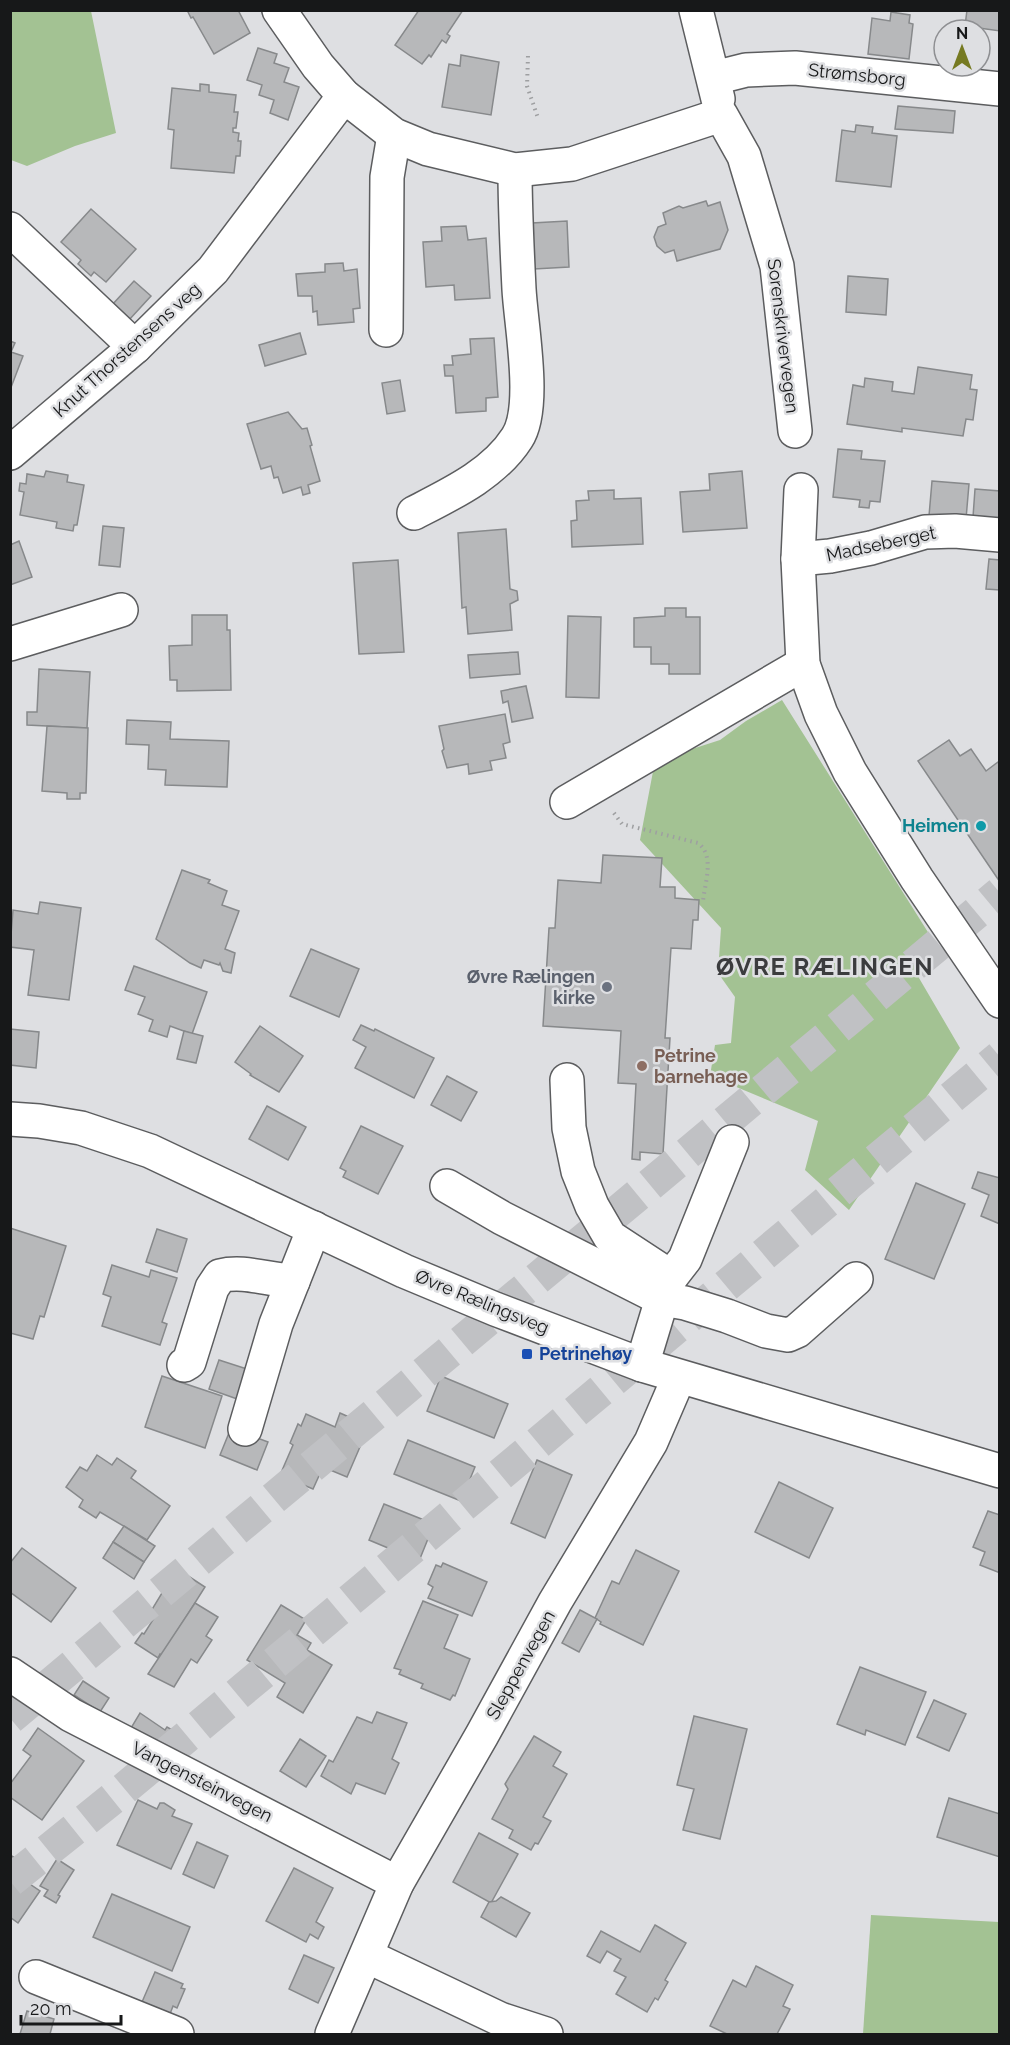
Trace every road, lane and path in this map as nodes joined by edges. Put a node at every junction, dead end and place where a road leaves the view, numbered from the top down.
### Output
1 (279, 10) edge
2 (696, 10) edge
3 (528, 56) dead end
4 (714, 78) junction
5 (999, 89) edge
6 (344, 96) junction
7 (721, 115) junction
8 (538, 118) dead end
9 (394, 135) junction
10 (515, 170) junction
11 (10, 229) edge
12 (386, 330) dead end
13 (135, 347) junction
14 (795, 430) dead end
15 (10, 453) edge
16 (801, 490) dead end
17 (414, 513) dead end
18 (999, 535) edge
19 (798, 559) junction
20 (122, 610) dead end
21 (10, 644) edge
22 (803, 664) junction
23 (595, 785) junction
24 (567, 802) dead end
25 (703, 901) dead end
26 (999, 1001) edge
27 (567, 1080) dead end
28 (10, 1119) edge
29 (732, 1142) dead end
30 (447, 1186) dead end
31 (314, 1228) junction
32 (856, 1279) dead end
33 (293, 1281) junction
34 (666, 1288) junction
35 (184, 1365) dead end
36 (642, 1365) junction
37 (679, 1377) junction
38 (245, 1429) dead end
39 (999, 1471) edge
40 (10, 1674) edge
41 (398, 1883) junction
42 (367, 1956) junction
43 (36, 1977) dead end
44 (177, 2034) edge
45 (332, 2034) edge
46 (546, 2034) edge

1 - 6 street
2 - 4 street, Sorenskrivervegen
3 - 8 path
4 - 5 street, Strømsborg
4 - 7 street, Sorenskrivervegen
6 - 9 street
6 - 13 street, Knut Thorstensens veg
7 - 10 street
7 - 14 street, Sorenskrivervegen
9 - 10 street
9 - 12 street
10 - 17 street
11 - 13 street
13 - 15 street, Knut Thorstensens veg
16 - 19 street
18 - 19 street, Madseberget
19 - 22 street
20 - 21 street
22 - 23 street
22 - 26 street
23 - 24 street
23 - 25 path
27 - 34 street
28 - 31 street, Øvre Rælingsveg
29 - 34 street
30 - 34 street
31 - 33 street
31 - 36 street, Øvre Rælingsveg
32 - 34 street
33 - 35 street
33 - 38 street
34 - 36 street
36 - 37 street, Øvre Rælingsveg
37 - 39 street, Øvre Rælingsveg
37 - 41 street, Sleppenvegen
40 - 41 street, Vangensteinvegen
41 - 42 street, Sleppenvegen
42 - 45 street, Sleppenvegen
42 - 46 street
43 - 44 street

